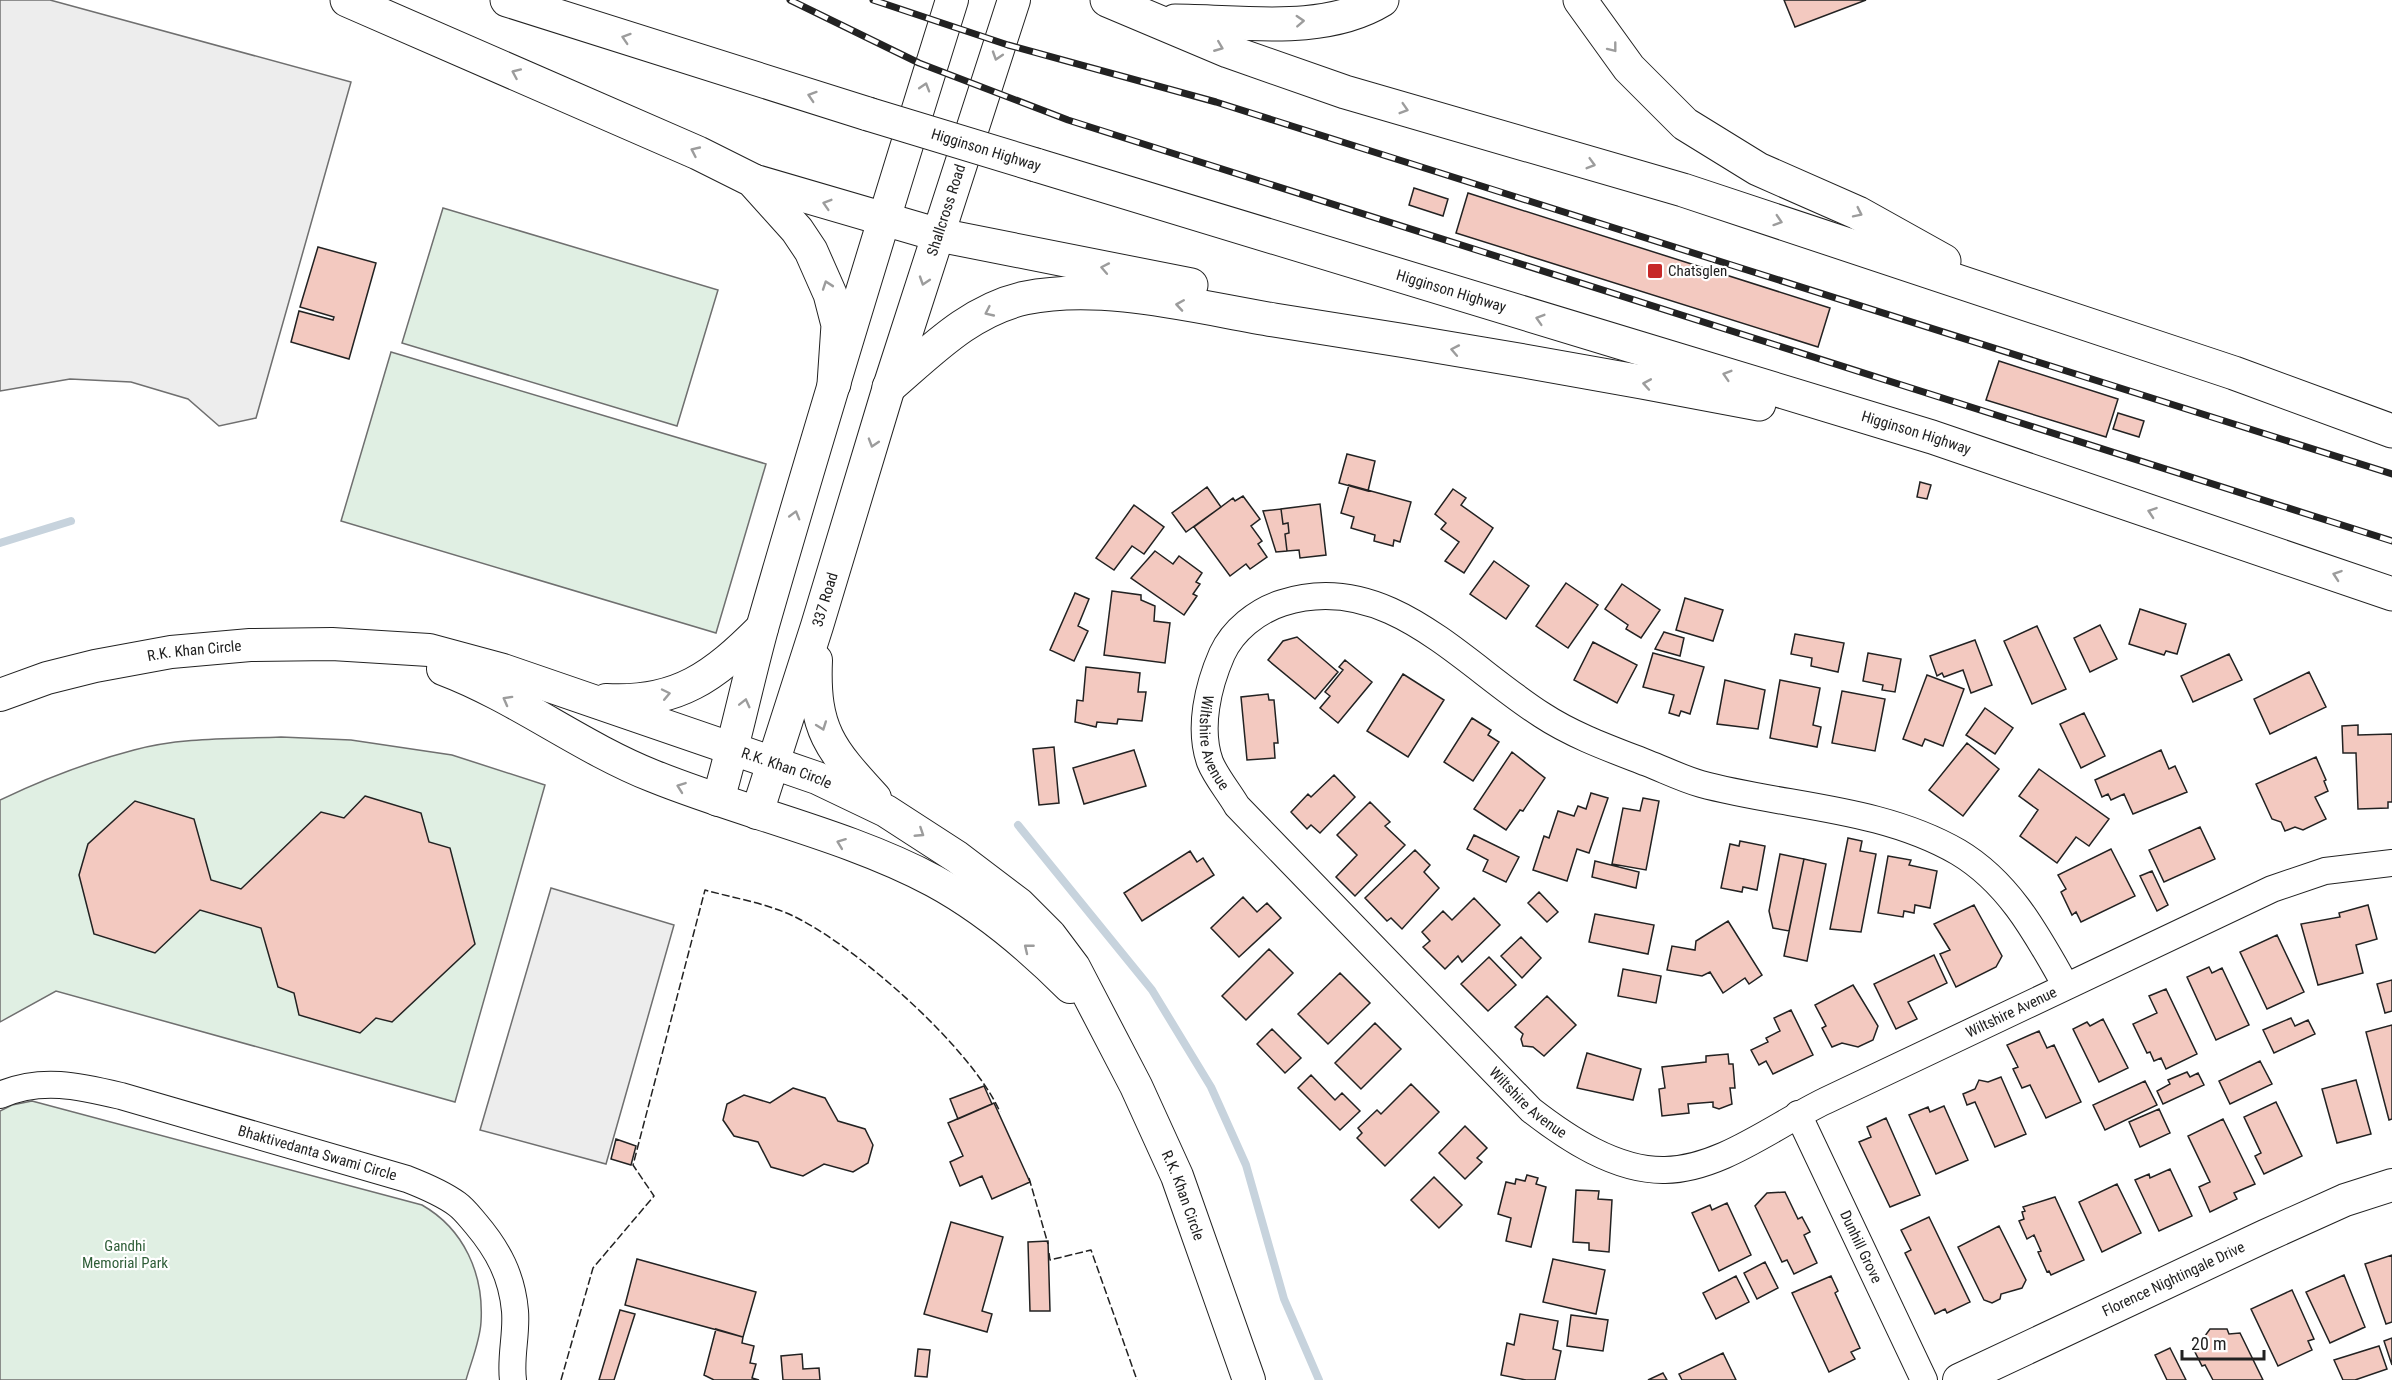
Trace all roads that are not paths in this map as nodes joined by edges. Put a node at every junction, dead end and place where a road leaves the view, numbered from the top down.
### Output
1 (347, 0) edge
2 (507, 0) edge
3 (952, 0) edge
4 (1014, 0) edge
5 (1107, 0) edge
6 (1382, 0) edge
7 (1580, 0) edge
8 (1158, 21) junction
9 (752, 180) junction
10 (883, 221) junction
11 (939, 235) junction
12 (2009, 298) junction
13 (1407, 341) junction
14 (834, 384) junction
15 (889, 387) junction
16 (2392, 431) edge
17 (1932, 437) junction
18 (2392, 594) edge
19 (817, 626) junction
20 (762, 628) junction
21 (393, 650) junction
22 (0, 695) edge
23 (587, 699) junction
24 (733, 749) junction
25 (773, 763) junction
26 (718, 800) junction
27 (886, 811) junction
28 (757, 813) junction
29 (2392, 863) edge
30 (2066, 986) junction
31 (1100, 1018) junction
32 (0, 1095) edge
33 (1798, 1114) junction
34 (2392, 1185) edge
35 (508, 1375) edge
36 (1249, 1380) edge
37 (1924, 1380) edge
38 (1959, 1380) edge

9 -> 1 highway
17 -> 2 highway, Higginson Highway, bridge
10 -> 3 street
4 -> 11 street, Shallcross Road
5 - 8 highway
8 -> 6 highway
7 -> 12 highway
8 -> 12 highway
10 -> 9 highway
14 -> 9 highway
10 - 11 highway
10 - 14 street
13 -> 11 highway
11 -> 15 street, Shallcross Road
12 - 16 highway
13 -> 15 highway
17 -> 13 highway
20 -> 14 street
15 -> 19 street, 337 Road
18 -> 17 highway, Higginson Highway
19 - 25 street, 337 Road
19 -> 27 street
23 -> 20 street
24 -> 20 street
21 - 22 street, R.K. Khan Circle
21 - 23 street, R.K. Khan Circle
26 -> 21 street, R.K. Khan Circle
23 - 24 street, R.K. Khan Circle
24 - 25 street, R.K. Khan Circle
24 - 26 street
25 - 27 street, R.K. Khan Circle
25 - 28 street, 337 Road
26 - 28 street, R.K. Khan Circle
27 -> 31 street, R.K. Khan Circle
31 -> 28 street, R.K. Khan Circle
29 - 30 street, Wiltshire Avenue
30 - 33 street, Wiltshire Avenue
30 - 33 street, Wiltshire Avenue
31 - 36 street, R.K. Khan Circle
32 - 35 street, Bhaktivedanta Swami Circle
33 - 37 street, Dunhill Grove
34 - 38 street, Florence Nightingale Drive

